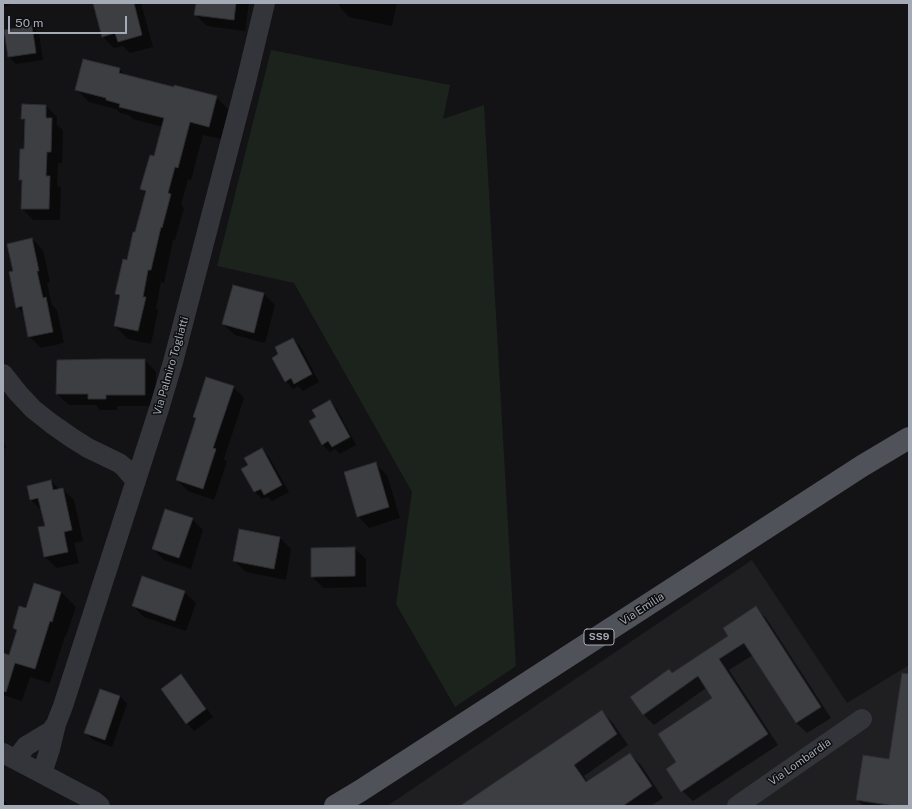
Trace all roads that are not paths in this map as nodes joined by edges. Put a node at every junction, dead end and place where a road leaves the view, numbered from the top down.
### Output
1 (265, 3) edge
2 (3, 374) edge
3 (909, 438) edge
4 (136, 481) junction
5 (862, 719) dead end
6 (56, 724) junction
7 (9, 756) edge
8 (42, 773) junction
9 (100, 806) edge
10 (335, 806) edge
11 (737, 806) edge

1 - 4 street, Via Palmiro Togliatti
2 - 4 street
3 - 10 main road, Via Emilia / SS9
4 - 6 street, Via Palmiro Togliatti
5 - 11 street, Via Lombardia
6 - 7 street, Via Palmiro Togliatti
6 - 8 street, Via Palmiro Togliatti
7 - 8 street
8 - 9 street

